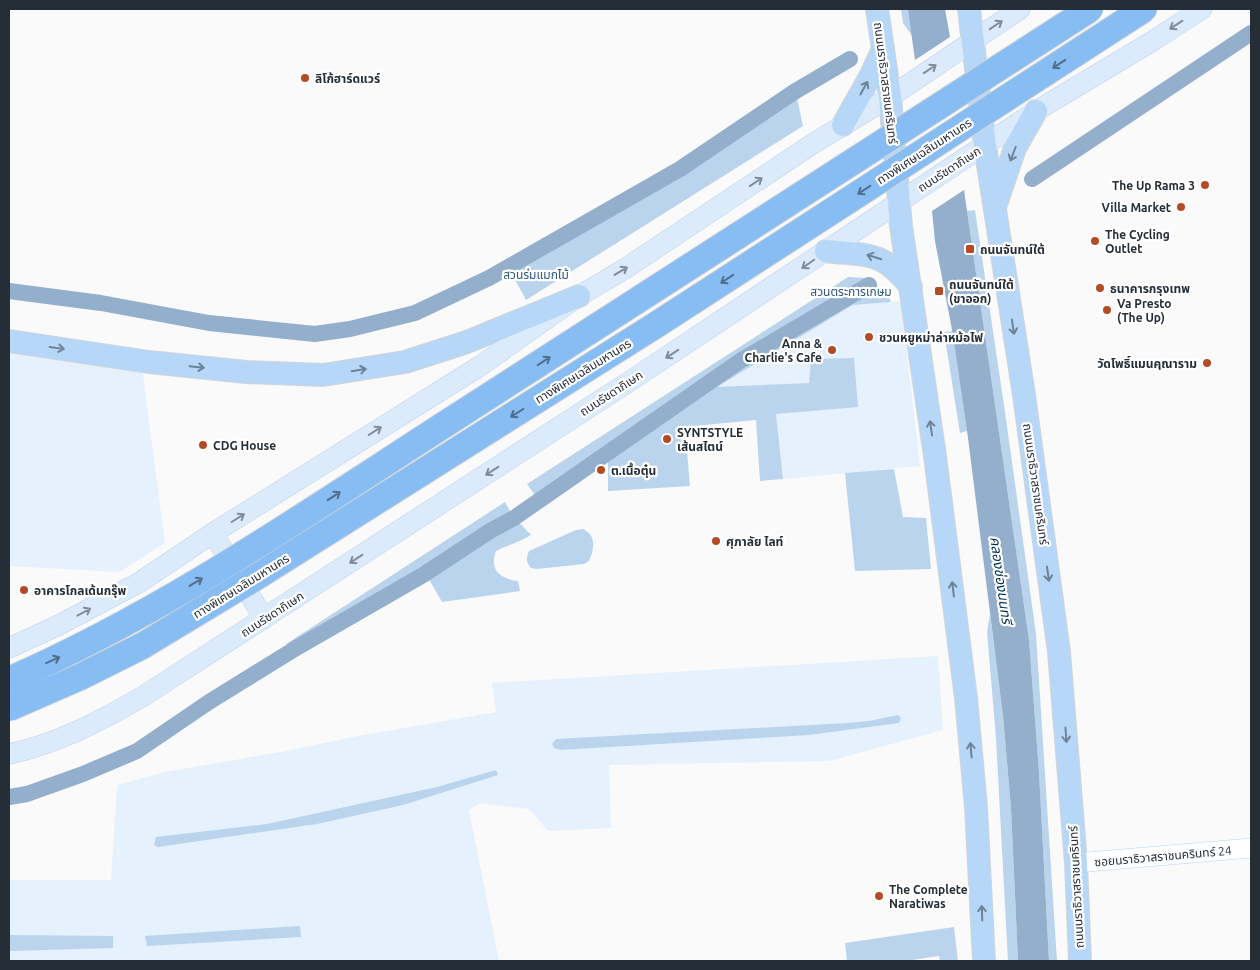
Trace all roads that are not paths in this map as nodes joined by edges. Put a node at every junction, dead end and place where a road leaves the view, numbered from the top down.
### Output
1 (876, 9) edge
2 (969, 9) edge
3 (1020, 9) edge
4 (1074, 9) edge
5 (1090, 9) edge
6 (1144, 9) edge
7 (1202, 9) edge
8 (973, 40) junction
9 (1151, 42) junction
10 (882, 49) junction
11 (890, 97) junction
12 (1036, 112) junction
13 (843, 125) junction
14 (985, 146) junction
15 (899, 202) junction
16 (994, 209) junction
17 (826, 251) junction
18 (911, 287) junction
19 (579, 296) junction
20 (9, 341) edge
21 (214, 533) junction
22 (264, 619) junction
23 (9, 648) edge
24 (9, 680) edge
25 (9, 708) edge
26 (9, 754) edge
27 (1251, 848) edge
28 (1076, 863) junction
29 (984, 961) edge
30 (1080, 961) edge

1 - 10 main road, ถนนนราธิวาสราชนครินทร์
2 - 8 main road, ถนนนราธิวาสราชนครินทร์
8 -> 3 main road
4 - 9 main road
24 -> 5 highway, bridge
6 -> 25 highway, ทางพิเศษเฉลิมมหานคร, bridge
7 -> 9 main road, ถนนรัชดาภิเษก
11 -> 8 main road
8 - 14 main road, ถนนนราธิวาสราชนครินทร์
9 - 12 main road, ถนนรัชดาภิเษก
10 - 11 main road, ถนนนราธิวาสราชนครินทร์
13 -> 10 main road
11 - 13 main road
11 - 15 main road, ถนนนราธิวาสราชนครินทร์
12 - 14 main road, ถนนรัชดาภิเษก
12 -> 16 main road
19 -> 13 main road
14 - 15 main road, ถนนรัชดาภิเษก
14 - 16 main road, ถนนนราธิวาสราชนครินทร์
15 - 17 main road, ถนนรัชดาภิเษก
15 - 18 main road, ถนนนราธิวาสราชนครินทร์
16 -> 28 main road, ถนนนราธิวาสราชนครินทร์
18 -> 17 main road
17 -> 22 main road, ถนนรัชดาภิเษก
29 -> 18 main road, ถนนนราธิวาสราชนครินทร์
20 -> 19 main road
21 -> 19 main road
21 - 22 main road
23 -> 21 main road
22 - 26 main road, ถนนรัชดาภิเษก
27 - 28 street, ซอยนราธิวาสราชนครินทร์ 24
28 - 30 main road, ถนนนราธิวาสราชนครินทร์

